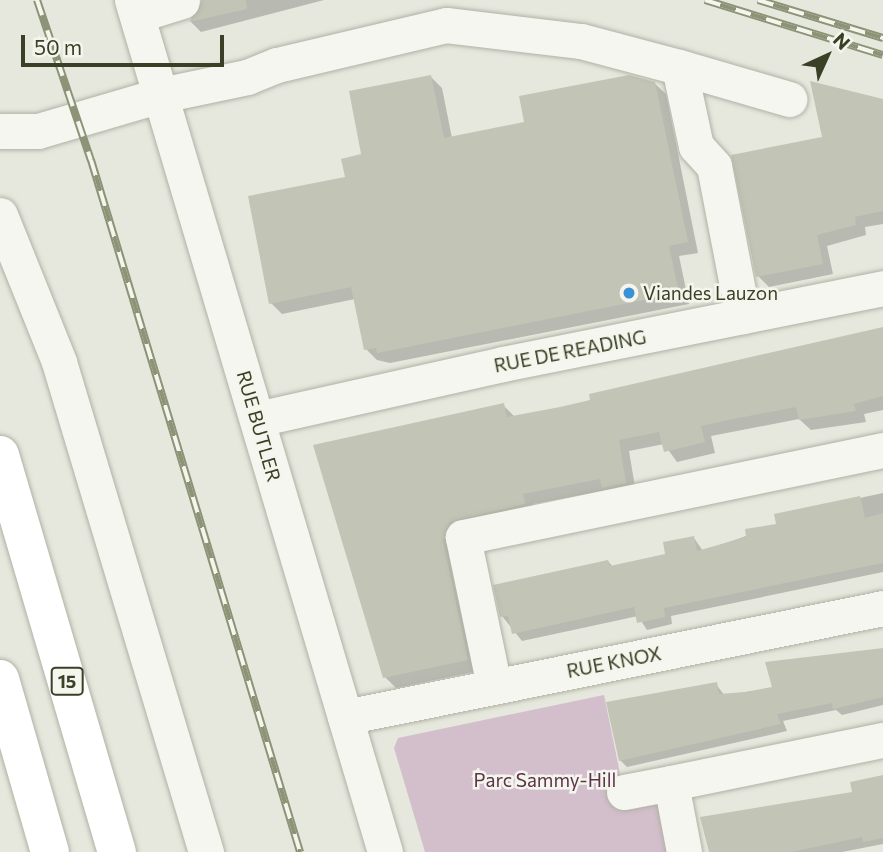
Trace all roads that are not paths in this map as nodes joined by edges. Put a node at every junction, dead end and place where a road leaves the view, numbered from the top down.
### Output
1 (182, 1) edge
2 (134, 7) edge
3 (679, 67) junction
4 (158, 83) junction
5 (789, 99) dead end
6 (3, 130) edge
7 (0, 215) edge
8 (883, 288) edge
9 (743, 316) junction
10 (257, 419) junction
11 (883, 450) edge
12 (0, 455) edge
13 (883, 608) edge
14 (0, 679) edge
15 (494, 686) junction
16 (345, 717) junction
17 (883, 740) edge
18 (671, 783) junction
19 (624, 792) dead end
20 (50, 852) edge
21 (117, 852) edge
22 (206, 852) edge
23 (385, 852) edge
24 (684, 852) edge

1 - 2 street
2 - 4 street, RUE BUTLER
3 - 4 street
3 - 5 street
3 - 9 street
4 - 6 street
4 - 10 street, RUE BUTLER
7 - 22 street
8 - 9 street, RUE DE READING
9 - 10 street, RUE DE READING
10 - 16 street, RUE BUTLER
11 - 15 street
12 - 21 highway, 15
13 - 15 street, RUE KNOX
14 - 20 highway
15 - 16 street, RUE KNOX
16 - 23 street, RUE BUTLER
17 - 18 street
18 - 19 street
18 - 24 street

